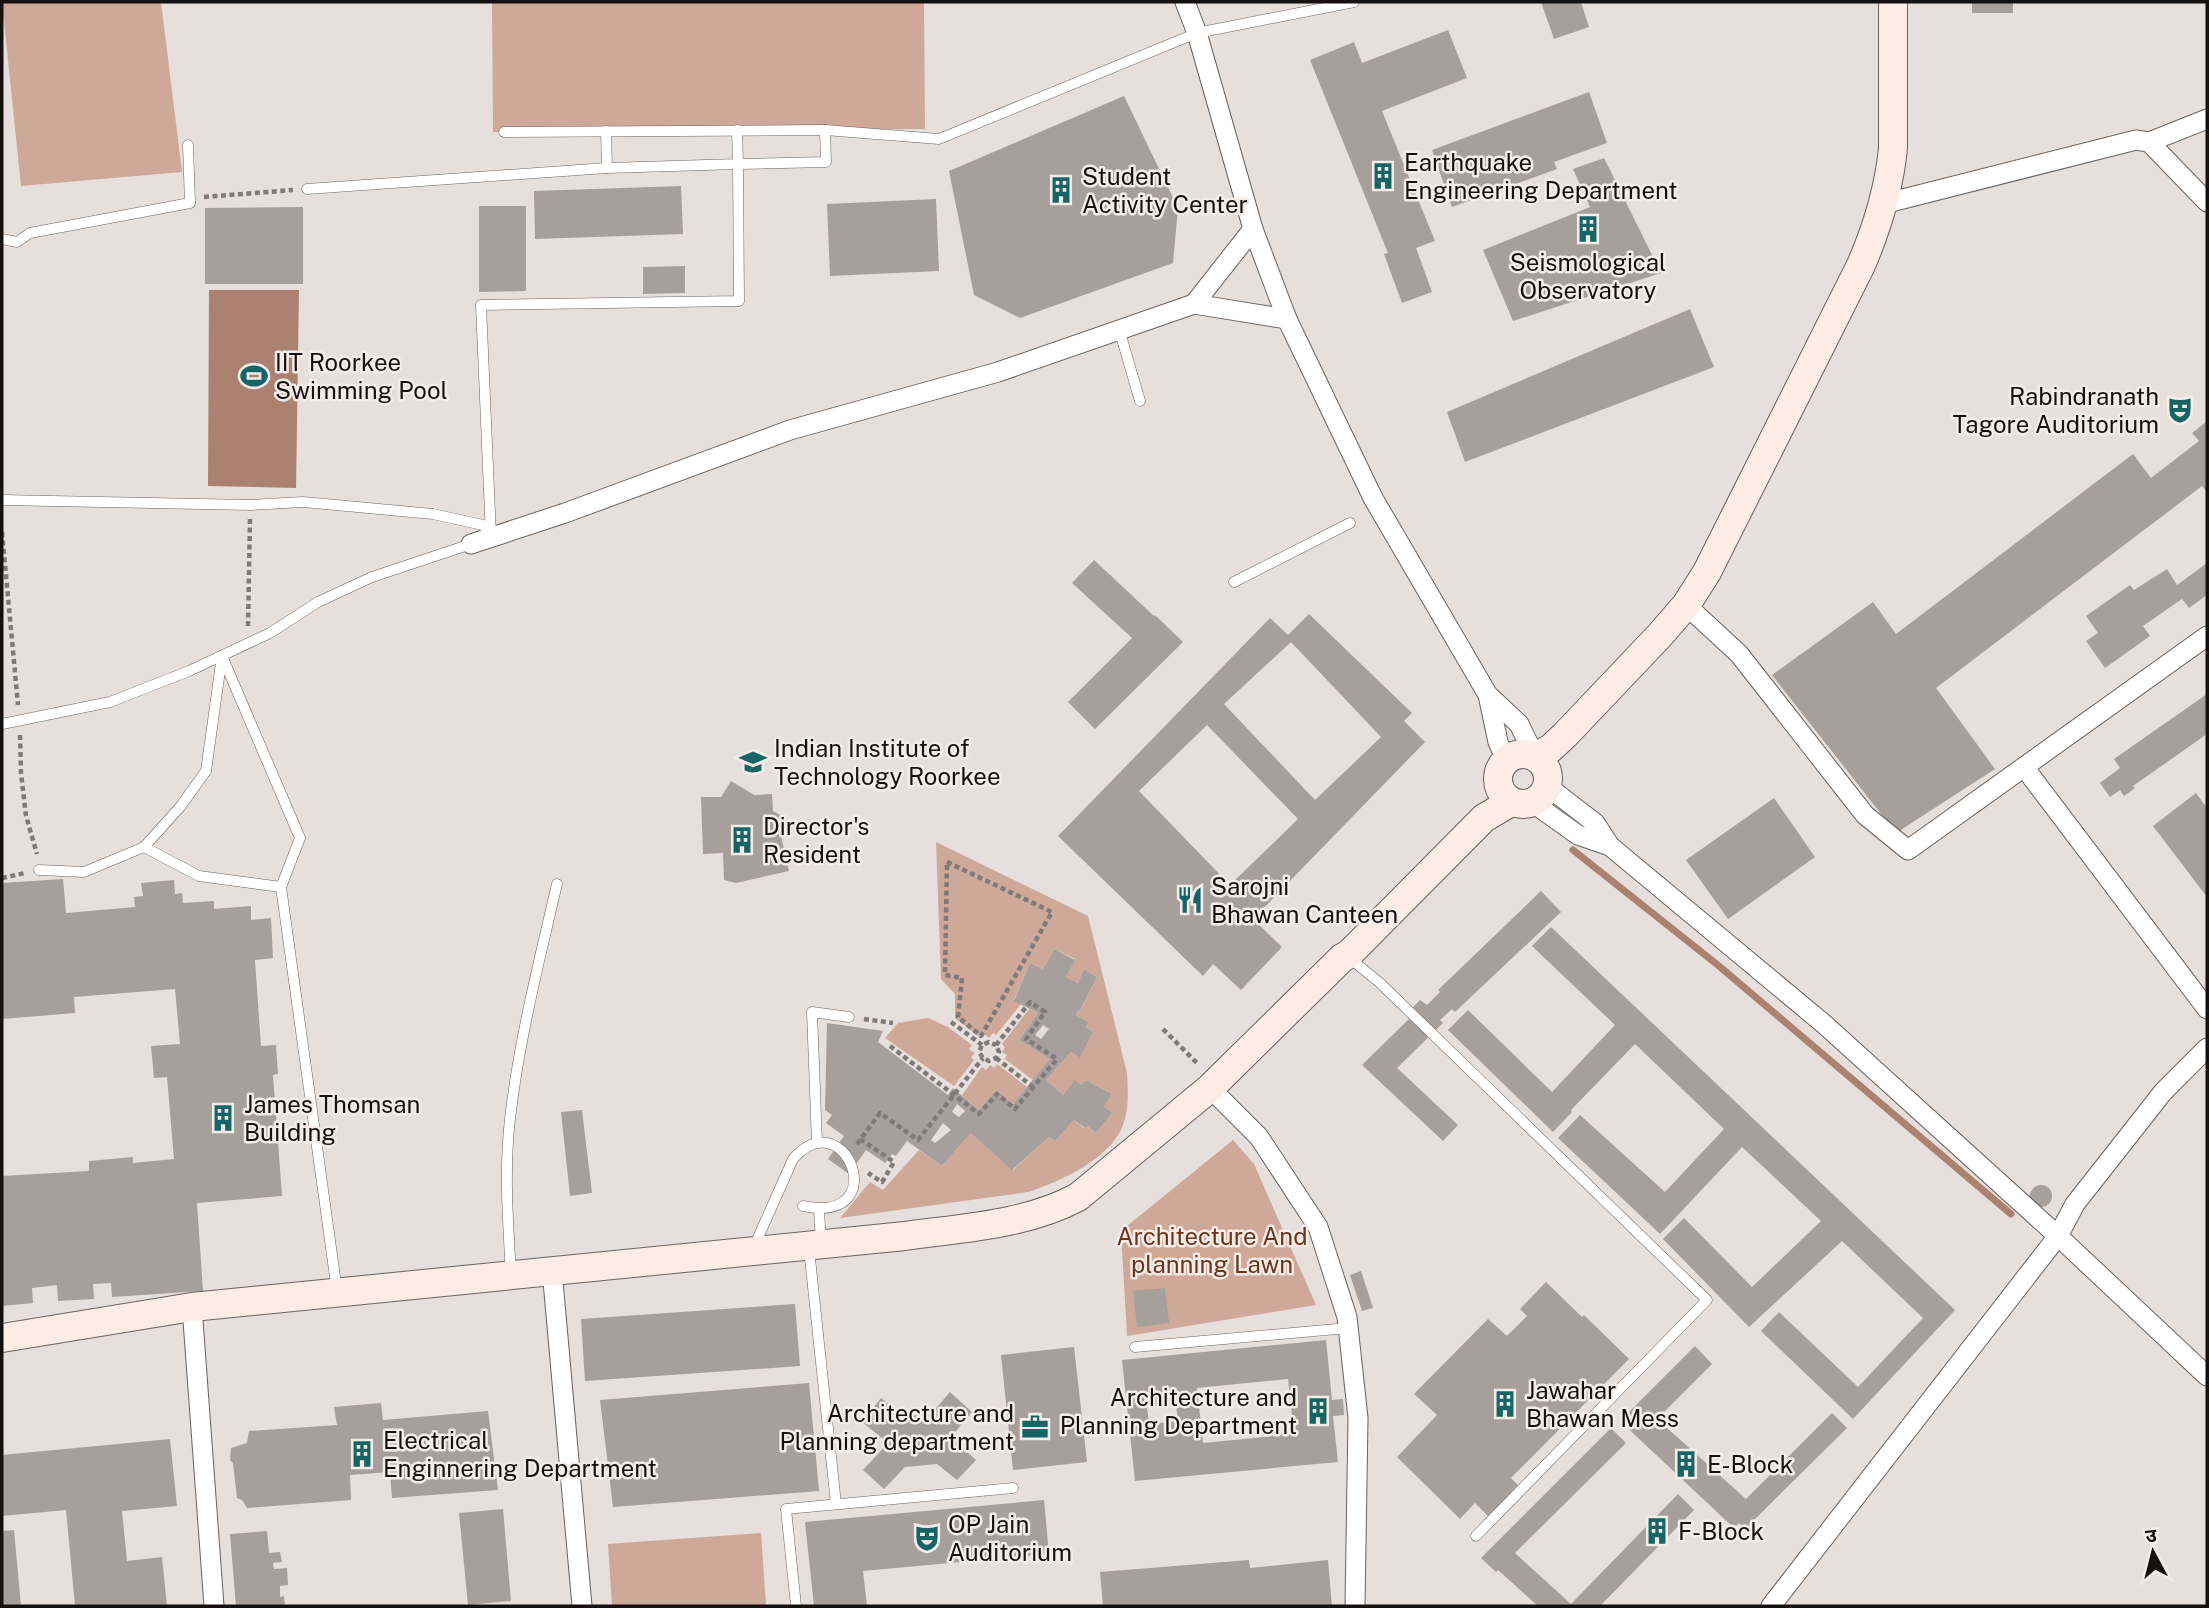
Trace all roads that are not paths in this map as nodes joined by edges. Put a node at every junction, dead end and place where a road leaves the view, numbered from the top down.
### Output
1 (1185, 2) edge
2 (1353, 2) edge
3 (1893, 2) edge
4 (1197, 33) junction
5 (2207, 119) edge
6 (737, 130) junction
7 (825, 130) junction
8 (607, 131) junction
9 (505, 132) dead end
10 (2149, 142) junction
11 (188, 145) dead end
12 (738, 164) junction
13 (607, 168) junction
14 (307, 189) road end
15 (2207, 202) edge
16 (1883, 204) junction
17 (1253, 229) junction
18 (2, 239) edge
19 (1194, 304) junction
20 (1287, 319) junction
21 (1119, 329) junction
22 (1140, 401) dead end
23 (2, 500) edge
24 (1350, 523) dead end
25 (492, 537) junction
26 (471, 544) joint
27 (1234, 582) dead end
28 (1686, 605) junction
29 (2207, 636) edge
30 (222, 656) junction
31 (1488, 695) junction
32 (2, 724) edge
33 (1506, 760) joint
34 (2024, 767) junction
35 (1529, 785) junction
36 (144, 847) junction
37 (38, 870) dead end
38 (557, 884) dead end
39 (281, 887) junction
40 (1349, 954) junction
41 (2207, 1009) edge
42 (849, 1017) road end
43 (2207, 1048) edge
44 (1205, 1077) junction
45 (817, 1143) junction
46 (803, 1206) dead end
47 (819, 1210) junction
48 (2058, 1236) junction
49 (815, 1245) junction
50 (752, 1251) junction
51 (552, 1270) junction
52 (511, 1274) junction
53 (337, 1292) junction
54 (192, 1307) junction
55 (1348, 1328) junction
56 (2, 1338) edge
57 (1135, 1347) dead end
58 (2207, 1376) edge
59 (1013, 1488) dead end
60 (836, 1504) junction
61 (1476, 1536) dead end
62 (214, 1606) edge
63 (582, 1606) edge
64 (796, 1606) edge
65 (1354, 1606) edge
66 (1771, 1606) edge

1 - 4 street
2 - 4 lane
3 - 16 street
4 - 7 lane
4 - 17 street
5 - 10 street
6 - 7 lane
6 - 8 lane
6 - 12 lane
7 - 12 lane
8 - 9 lane
8 - 13 lane
10 - 15 street
10 - 16 street
11 - 18 lane
12 - 13 lane
12 - 25 lane
13 - 14 lane
16 - 28 street
17 - 19 street
17 - 20 street
19 - 20 street
19 - 21 street
20 - 31 street
21 - 22 lane
21 - 25 street
23 - 25 lane
24 - 27 lane
25 - 26 street
26 - 30 lane
28 - 34 street
28 - 35 street
29 - 34 street
30 - 32 lane
30 - 36 lane
30 - 39 lane
31 - 33 street
31 - 35 street
33 - 35 street
34 - 41 street
35 - 40 street
35 - 48 street
36 - 37 lane
36 - 39 lane
38 - 52 lane
39 - 53 lane
40 - 44 street
40 - 61 lane
42 - 45 lane
43 - 48 street
44 - 49 street
44 - 55 street
45 - 47 lane
45 - 50 lane
46 - 47 lane
47 - 49 lane
48 - 58 street
48 - 66 street
49 - 50 street
49 - 60 lane
50 - 51 street
51 - 52 street
51 - 63 street
52 - 53 street
53 - 54 street
54 - 56 street
54 - 62 street
55 - 57 lane
55 - 65 street
59 - 60 lane
60 - 64 lane

